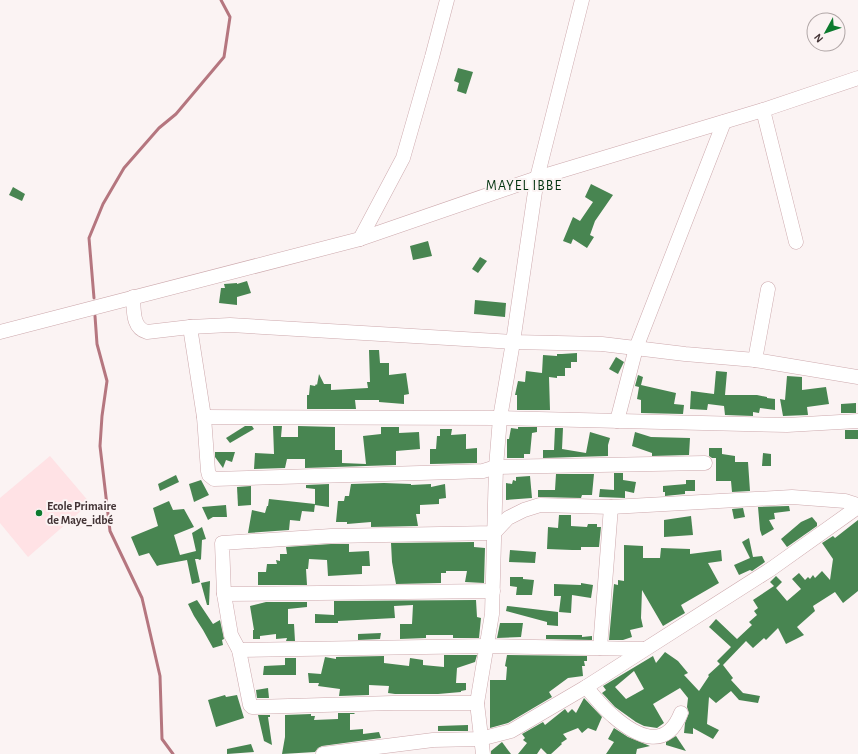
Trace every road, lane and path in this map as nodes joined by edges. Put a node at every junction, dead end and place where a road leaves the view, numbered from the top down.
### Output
1 (447, 0) edge
2 (582, 0) edge
3 (858, 78) edge
4 (763, 110) junction
5 (724, 122) junction
6 (537, 178) junction
7 (360, 239) junction
8 (796, 242) dead end
9 (768, 289) dead end
10 (133, 297) junction
11 (190, 327) junction
12 (0, 332) edge
13 (513, 342) junction
14 (636, 348) junction
15 (755, 360) junction
16 (858, 377) edge
17 (204, 417) junction
18 (500, 418) junction
19 (618, 421) junction
20 (858, 421) edge
21 (705, 464) dead end
22 (496, 467) junction
23 (858, 506) edge
24 (611, 507) junction
25 (494, 533) junction
26 (493, 591) junction
27 (224, 594) junction
28 (487, 646) junction
29 (600, 648) junction
30 (644, 649) junction
31 (239, 650) junction
32 (586, 687) junction
33 (477, 703) junction
34 (682, 713) dead end
35 (480, 739) junction
36 (323, 754) edge
37 (482, 754) edge

1 - 7 street
2 - 6 street
3 - 4 street
4 - 5 street
4 - 8 street
5 - 6 street
5 - 14 street
6 - 7 street
6 - 13 street
7 - 10 street
9 - 15 street
10 - 11 street
10 - 12 street
11 - 13 street
11 - 17 street
13 - 14 street
13 - 18 street
14 - 15 street
14 - 19 street
15 - 16 street
17 - 18 street
17 - 22 street
18 - 19 street
18 - 22 street
19 - 20 street
21 - 22 street
22 - 25 street
23 - 24 street
23 - 30 street
24 - 25 street
24 - 29 street
25 - 26 street
25 - 27 street
26 - 27 street
26 - 28 street
27 - 31 street
28 - 29 street
28 - 31 street
28 - 33 street
29 - 30 street
30 - 32 street
31 - 33 street
32 - 34 street
32 - 35 street
33 - 35 street
35 - 36 street
35 - 37 street

